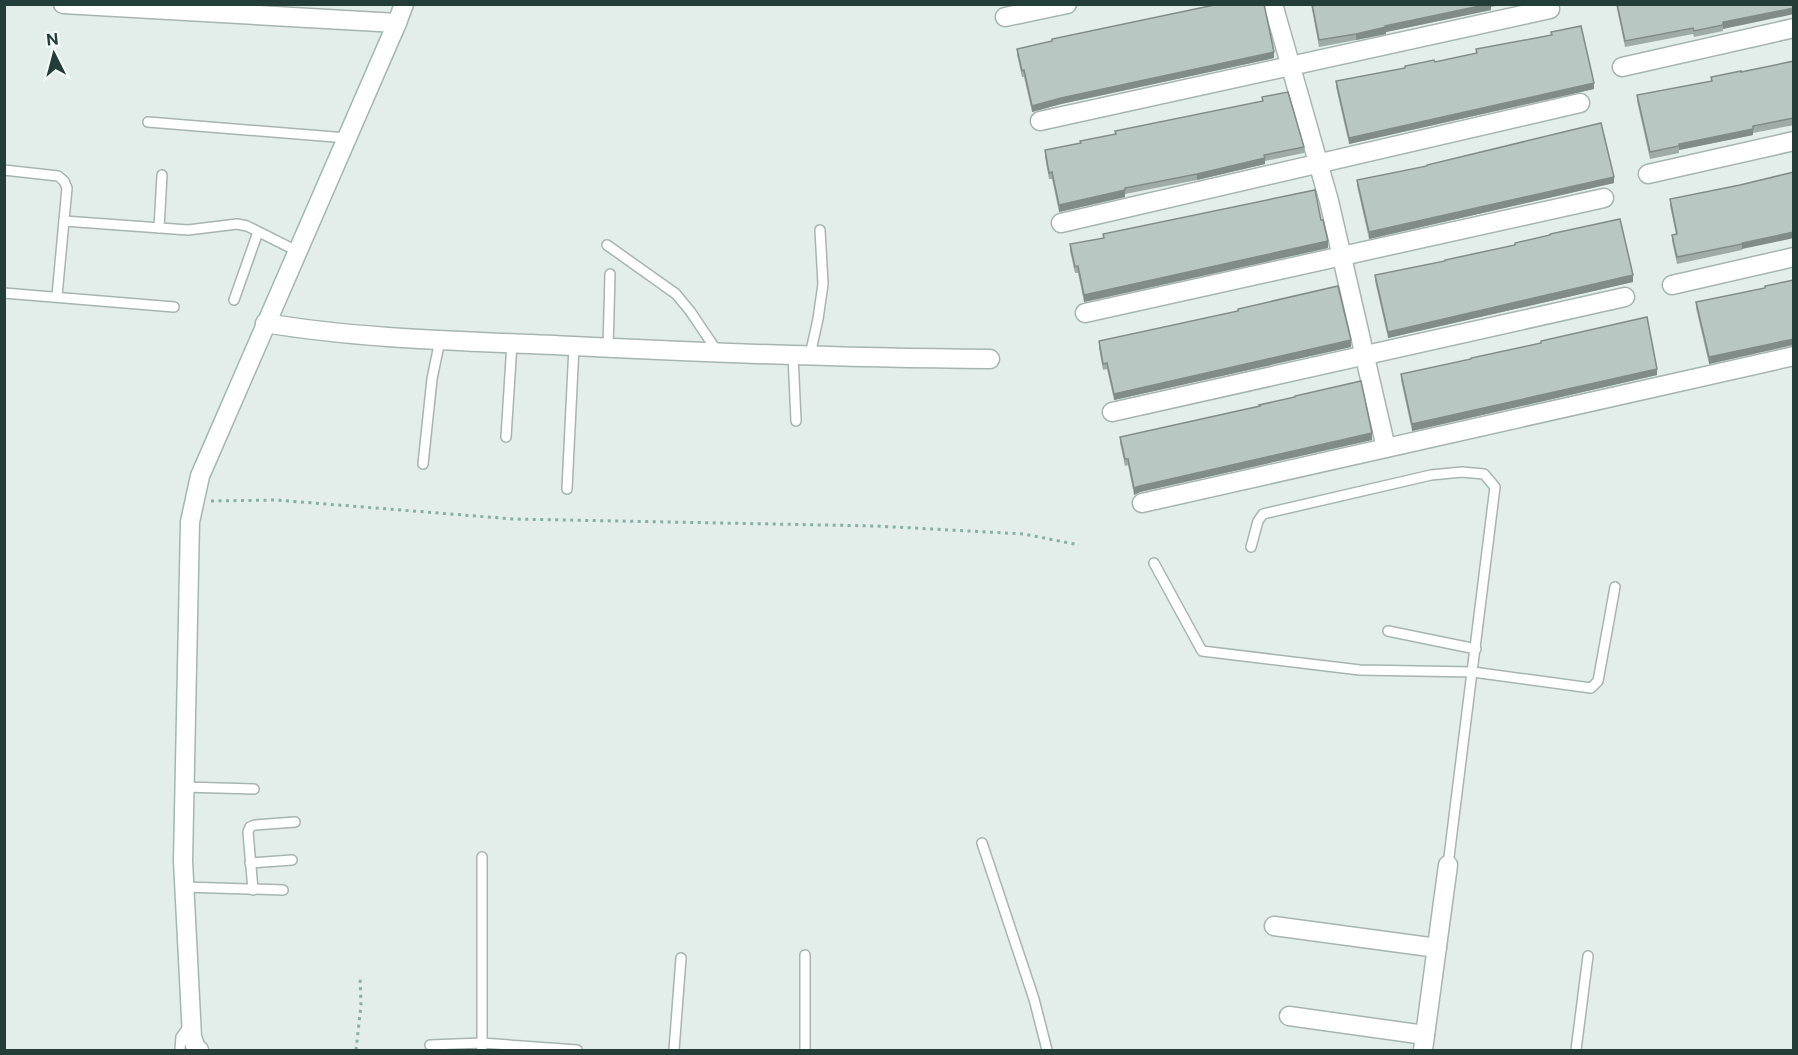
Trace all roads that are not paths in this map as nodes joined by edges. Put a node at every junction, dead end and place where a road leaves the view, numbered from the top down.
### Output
1 (63, 4) edge
2 (404, 4) edge
3 (1067, 4) edge
4 (1273, 4) edge
5 (161, 7) edge
6 (1550, 9) dead end
7 (1005, 17) dead end
8 (397, 23) junction
9 (1794, 28) edge
10 (1291, 66) junction
11 (1623, 67) dead end
12 (1580, 103) dead end
13 (1040, 121) dead end
14 (148, 122) dead end
15 (346, 138) junction
16 (1794, 141) edge
17 (1318, 164) junction
18 (4, 170) edge
19 (1648, 174) dead end
20 (162, 175) dead end
21 (1604, 198) dead end
22 (64, 221) junction
23 (1061, 223) dead end
24 (159, 228) junction
25 (820, 230) dead end
26 (258, 232) junction
27 (607, 245) dead end
28 (297, 250) junction
29 (1342, 256) junction
30 (1794, 257) edge
31 (610, 274) dead end
32 (1672, 285) dead end
33 (4, 292) edge
34 (57, 296) junction
35 (1625, 297) dead end
36 (234, 300) dead end
37 (174, 307) dead end
38 (1085, 314) dead end
39 (265, 323) junction
40 (440, 340) junction
41 (512, 344) junction
42 (574, 346) junction
43 (608, 348) junction
44 (717, 351) junction
45 (802, 355) junction
46 (1365, 355) junction
47 (1794, 356) edge
48 (990, 359) dead end
49 (1112, 412) dead end
50 (796, 421) dead end
51 (506, 438) dead end
52 (1386, 448) junction
53 (423, 464) dead end
54 (567, 489) dead end
55 (1142, 503) dead end
56 (1251, 547) dead end
57 (1154, 563) dead end
58 (1615, 586) dead end
59 (1388, 631) dead end
60 (1476, 649) junction
61 (1473, 672) junction
62 (184, 787) junction
63 (254, 789) dead end
64 (296, 822) dead end
65 (982, 843) dead end
66 (482, 857) dead end
67 (292, 860) dead end
68 (250, 863) junction
69 (1448, 865) joint
70 (184, 887) junction
71 (253, 890) junction
72 (283, 890) dead end
73 (1274, 926) dead end
74 (1437, 948) junction
75 (805, 956) dead end
76 (1588, 956) dead end
77 (681, 958) dead end
78 (1289, 1016) dead end
79 (191, 1023) junction
80 (1424, 1043) edge
81 (430, 1045) dead end
82 (482, 1047) edge
83 (180, 1050) edge
84 (199, 1050) edge
85 (577, 1050) edge
86 (674, 1050) edge
87 (805, 1050) edge
88 (1047, 1050) edge
89 (1576, 1050) edge

1 - 5 street
2 - 8 street
3 - 7 street
4 - 10 street
5 - 8 street
6 - 10 street
8 - 15 street
9 - 11 street
10 - 13 street
10 - 17 street
12 - 17 street
14 - 15 lane
15 - 28 street
16 - 19 street
17 - 23 street
17 - 29 street
18 - 22 lane
20 - 24 lane
21 - 29 street
22 - 24 lane
22 - 34 lane
24 - 26 lane
25 - 45 lane
26 - 28 lane
26 - 36 lane
27 - 44 lane
28 - 39 street
29 - 38 street
29 - 46 street
30 - 32 street
31 - 43 lane
33 - 34 lane
34 - 37 lane
35 - 46 street
39 - 40 street
39 - 62 street
40 - 41 street
40 - 53 lane
41 - 42 street
41 - 51 lane
42 - 43 street
42 - 54 lane
43 - 44 street
44 - 45 street
45 - 48 street
45 - 50 lane
46 - 49 street
46 - 52 street
47 - 52 street
52 - 55 street
56 - 60 lane
57 - 61 lane
58 - 61 lane
59 - 60 lane
60 - 61 lane
61 - 69 lane
62 - 63 lane
62 - 70 street
64 - 68 lane
65 - 88 lane
66 - 82 lane
67 - 68 lane
68 - 71 lane
69 - 74 street
70 - 71 lane
70 - 79 street
71 - 72 lane
73 - 74 street
74 - 80 street
75 - 87 lane
76 - 89 lane
77 - 86 lane
78 - 80 street
79 - 83 lane
79 - 84 street
81 - 82 lane
82 - 85 lane

